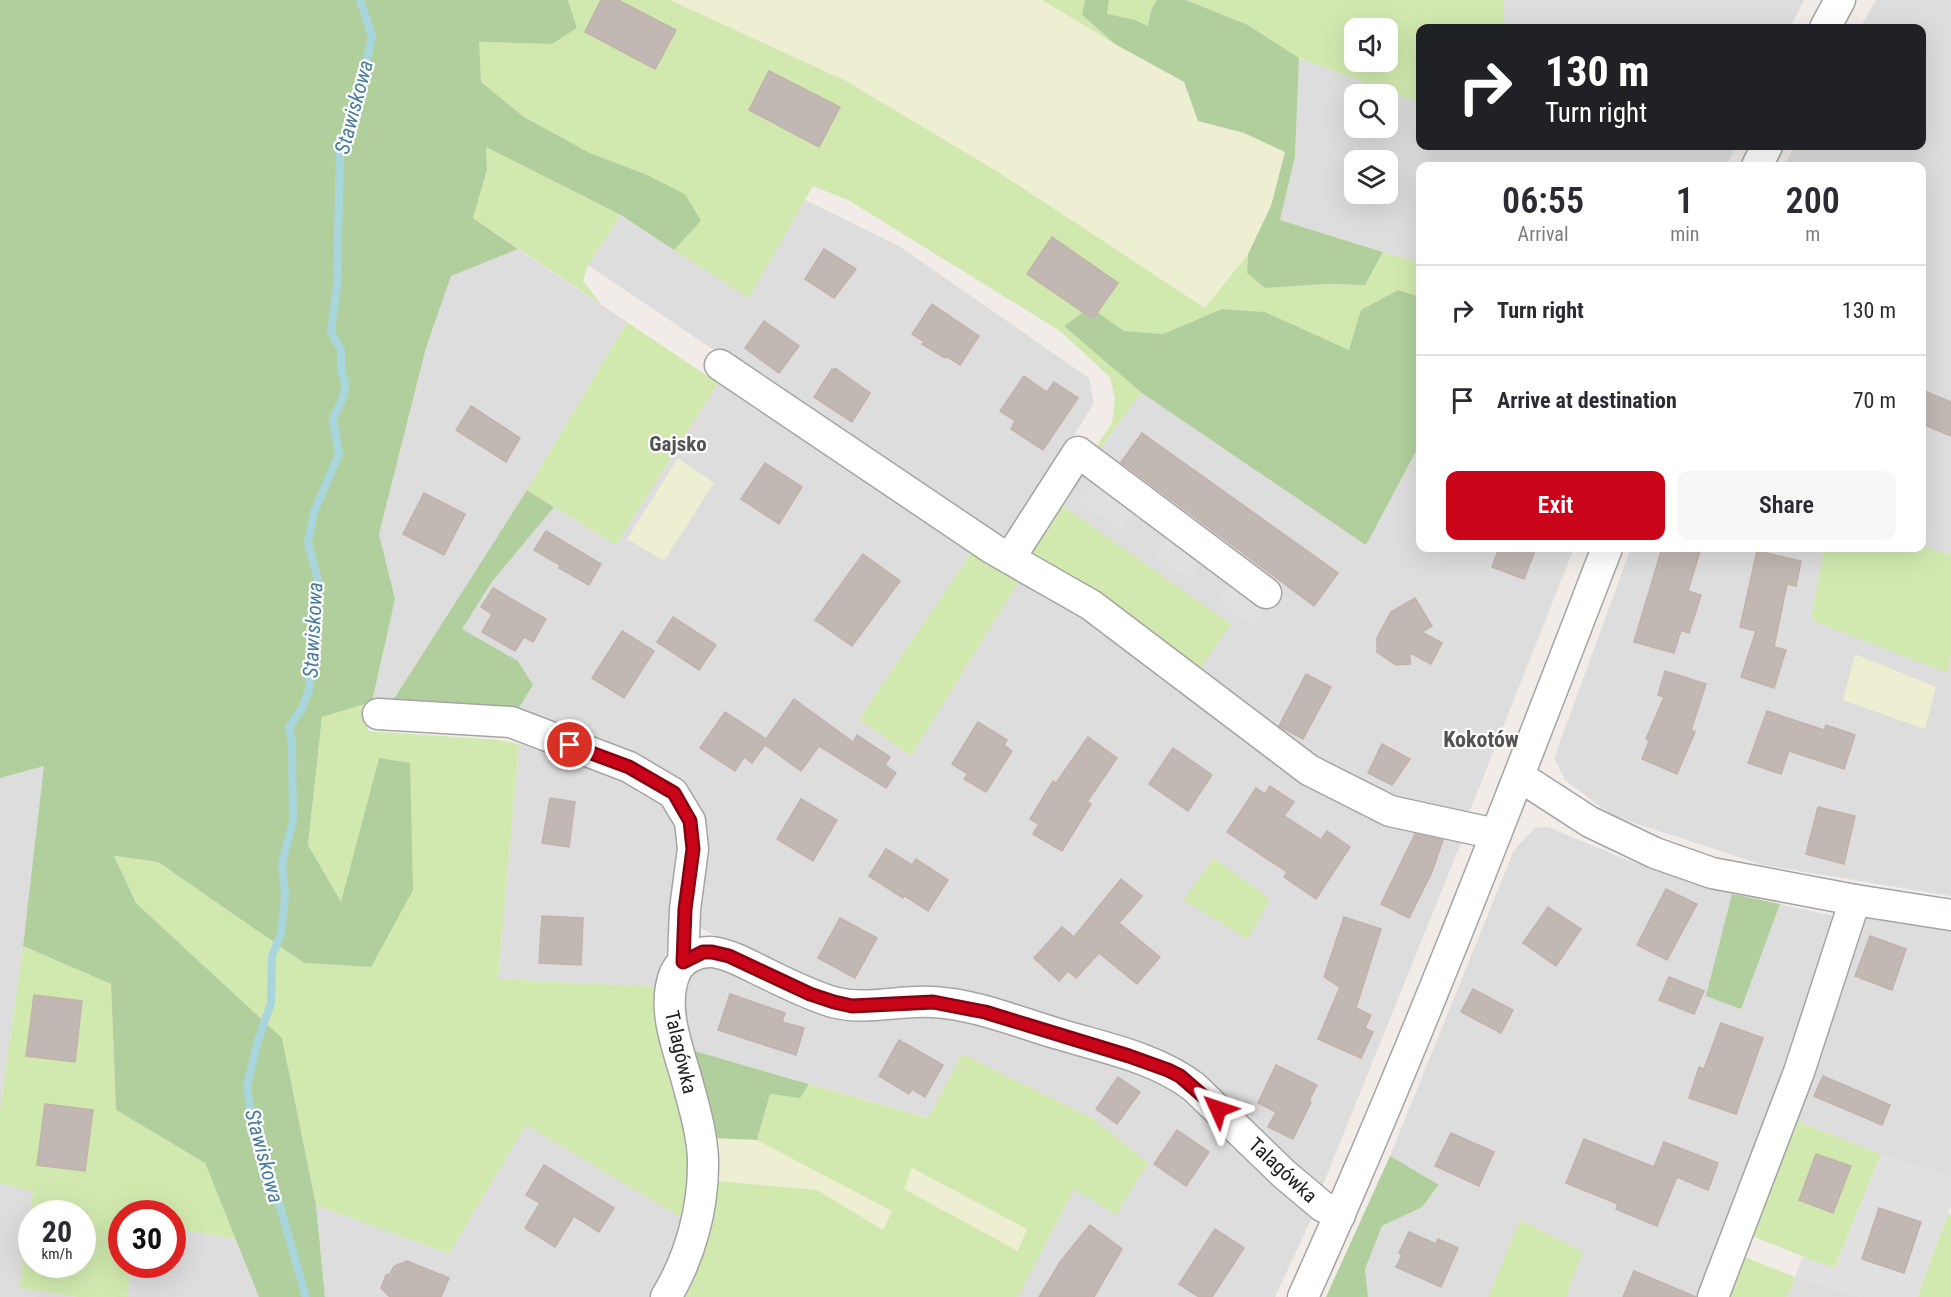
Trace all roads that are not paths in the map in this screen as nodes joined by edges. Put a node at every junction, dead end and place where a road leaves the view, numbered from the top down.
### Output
1 (1840, 0) edge
2 (1827, 24) edge
3 (720, 365) dead end
4 (1605, 552) edge
5 (1010, 558) junction
6 (1266, 593) dead end
7 (378, 714) dead end
8 (1518, 776) junction
9 (1496, 834) junction
10 (1855, 900) junction
11 (1951, 915) edge
12 (683, 962) junction
13 (1340, 1215) junction
14 (666, 1297) edge
15 (1303, 1297) edge
16 (1713, 1297) edge

1 - 2 street
3 - 5 street
4 - 8 street
5 - 6 street
5 - 9 street
7 - 12 street
8 - 9 street
8 - 10 street
9 - 13 street
10 - 11 street
10 - 16 street
12 - 13 street, Talagówka
12 - 14 street, Talagówka
13 - 15 street

